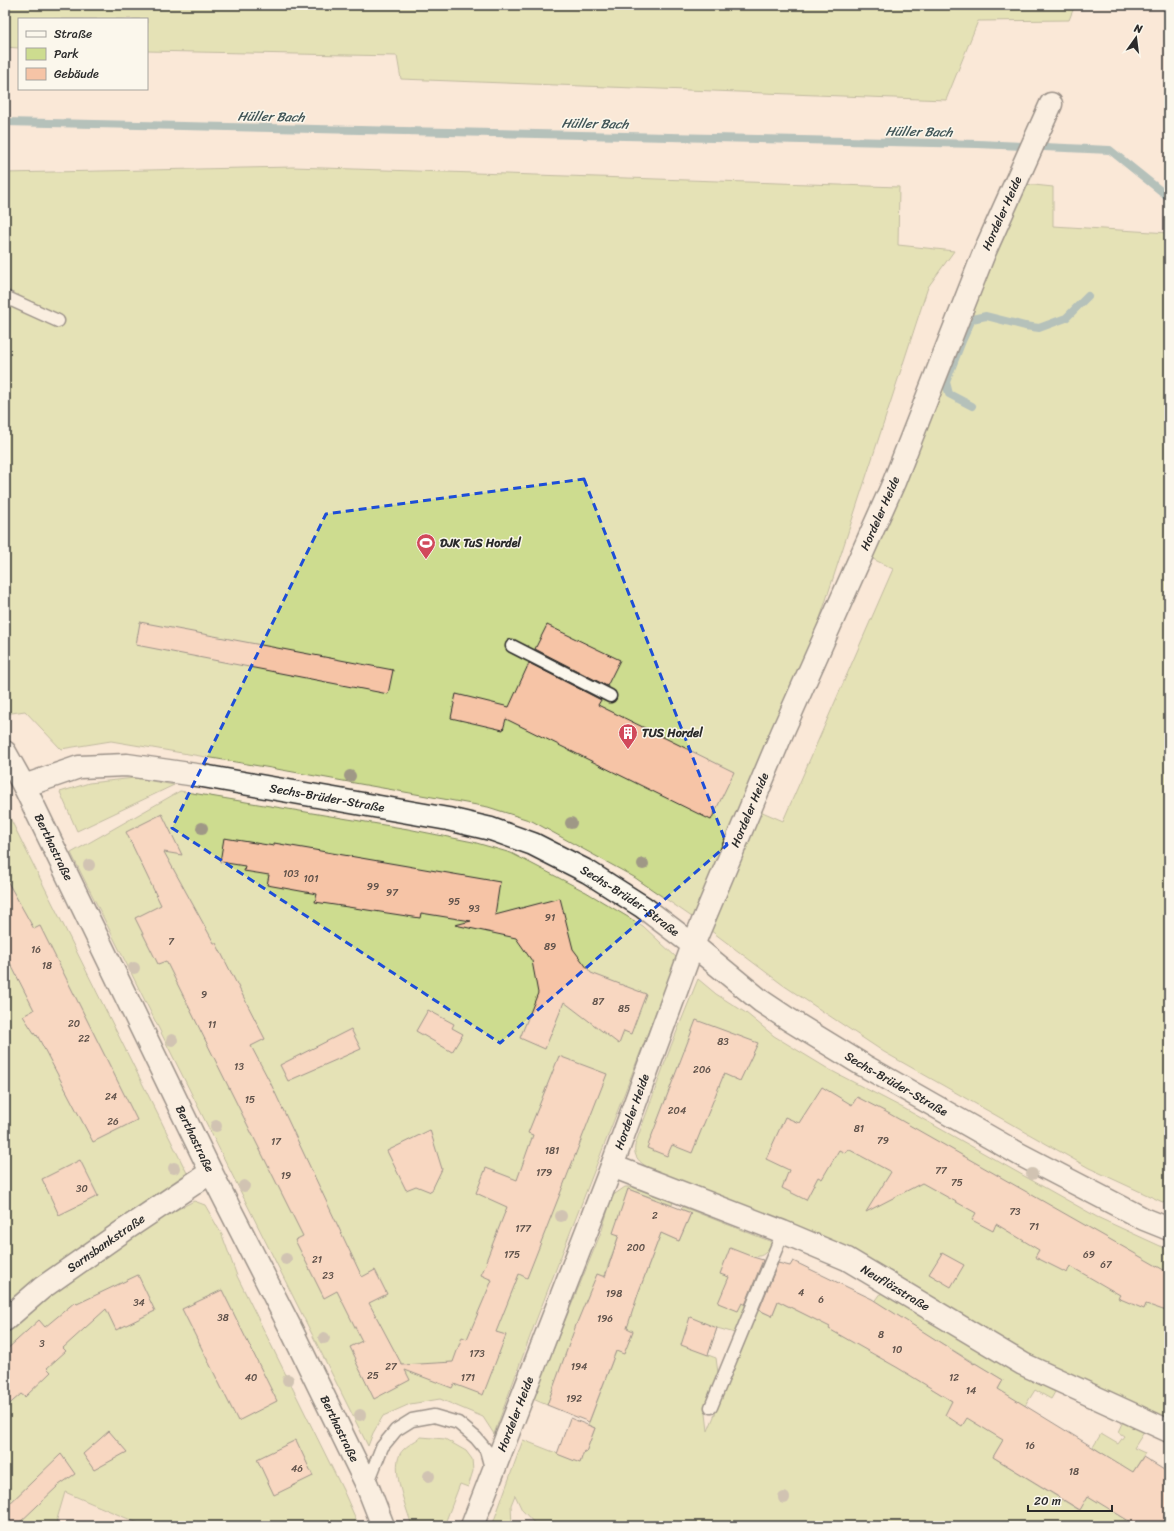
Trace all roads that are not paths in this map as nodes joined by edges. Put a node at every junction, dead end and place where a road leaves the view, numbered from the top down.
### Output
1 (1051, 104) dead end
2 (5, 297) edge
3 (58, 321) dead end
4 (512, 646) dead end
5 (610, 696) dead end
6 (5, 752) edge
7 (24, 786) junction
8 (693, 945) junction
9 (612, 1166) junction
10 (211, 1172) junction
11 (1169, 1229) edge
12 (783, 1232) junction
13 (5, 1320) edge
14 (711, 1407) dead end
15 (1169, 1431) edge
16 (492, 1473) junction
17 (367, 1485) junction
18 (383, 1526) edge
19 (472, 1526) edge

1 - 8 street, Hordeler Heide
2 - 3 lane
4 - 5 lane
6 - 7 street, Berthastraße
7 - 8 street, Sechs-Brüder-Straße
7 - 10 street, Berthastraße
8 - 9 street, Hordeler Heide
8 - 11 street, Sechs-Brüder-Straße
9 - 12 street, Neuflözstraße
9 - 16 street, Hordeler Heide
10 - 13 street, Sarnsbankstraße
10 - 17 street, Berthastraße
12 - 14 lane
12 - 15 street, Neuflözstraße
16 - 17 lane
16 - 19 street, Hordeler Heide
17 - 18 street, Berthastraße

